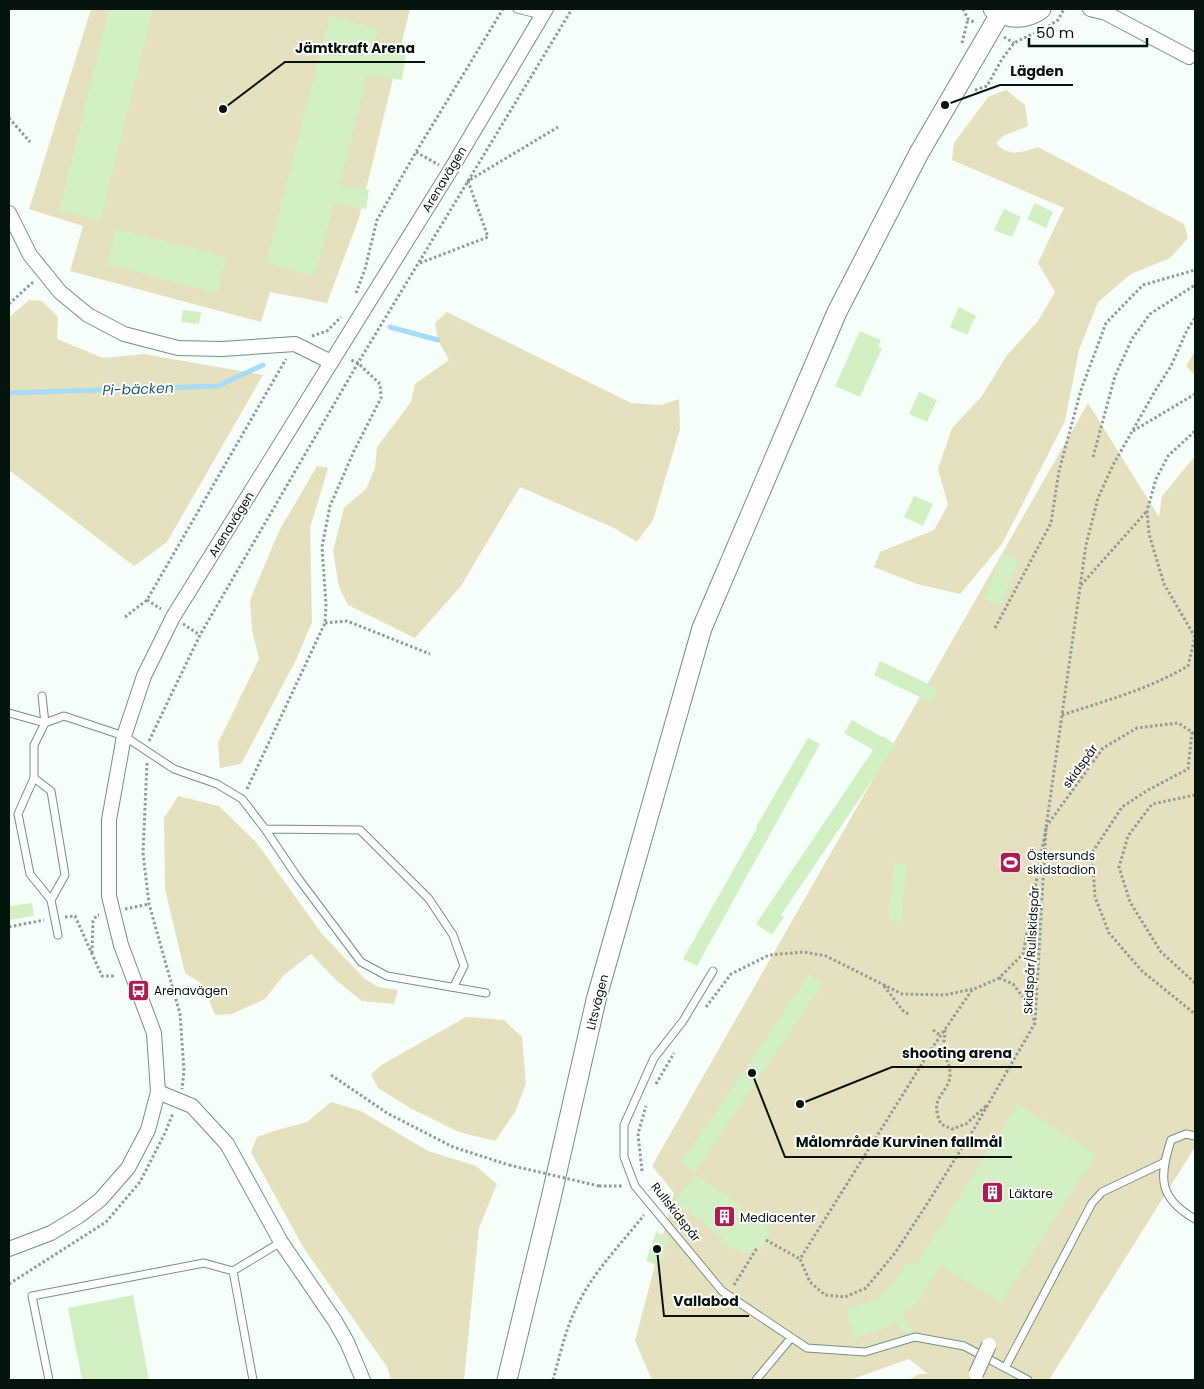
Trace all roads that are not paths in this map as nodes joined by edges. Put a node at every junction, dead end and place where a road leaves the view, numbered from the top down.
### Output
1 (517, 9) edge
2 (1041, 9) edge
3 (1090, 9) edge
4 (996, 11) edge
5 (543, 12) edge
6 (1189, 57) dead end
7 (9, 213) edge
8 (334, 358) junction
9 (42, 696) dead end
10 (9, 714) edge
11 (45, 723) junction
12 (124, 736) junction
13 (34, 778) junction
14 (265, 829) junction
15 (51, 900) junction
16 (58, 934) dead end
17 (713, 970) dead end
18 (454, 986) junction
19 (486, 993) dead end
20 (158, 1092) junction
21 (1195, 1136) edge
22 (1163, 1163) junction
23 (1195, 1219) edge
24 (281, 1242) junction
25 (9, 1250) edge
26 (233, 1271) junction
27 (791, 1338) junction
28 (989, 1345) dead end
29 (1005, 1368) junction
30 (976, 1374) dead end
31 (49, 1380) edge
32 (254, 1380) edge
33 (363, 1380) edge
34 (507, 1380) edge
35 (756, 1380) edge
36 (1028, 1380) edge

1 - 5 lane
2 - 4 main road
3 - 6 street
4 - 34 main road, Litsvägen
5 - 8 street, Arenavägen
7 - 8 street
8 - 12 street, Arenavägen
9 - 11 lane
10 - 11 lane
11 - 12 lane
11 - 13 lane
12 - 14 lane
12 - 20 street, Arenavägen
13 - 15 lane
13 - 15 lane
14 - 18 lane
14 - 18 lane
15 - 16 lane
17 - 27 lane
18 - 19 lane
20 - 24 street
20 - 25 street, Arenavägen
21 - 22 lane
22 - 23 lane
22 - 29 lane
24 - 26 lane
24 - 33 street
26 - 31 lane
26 - 32 lane
27 - 29 lane
27 - 35 lane
28 - 30 street, bridge
29 - 36 lane

